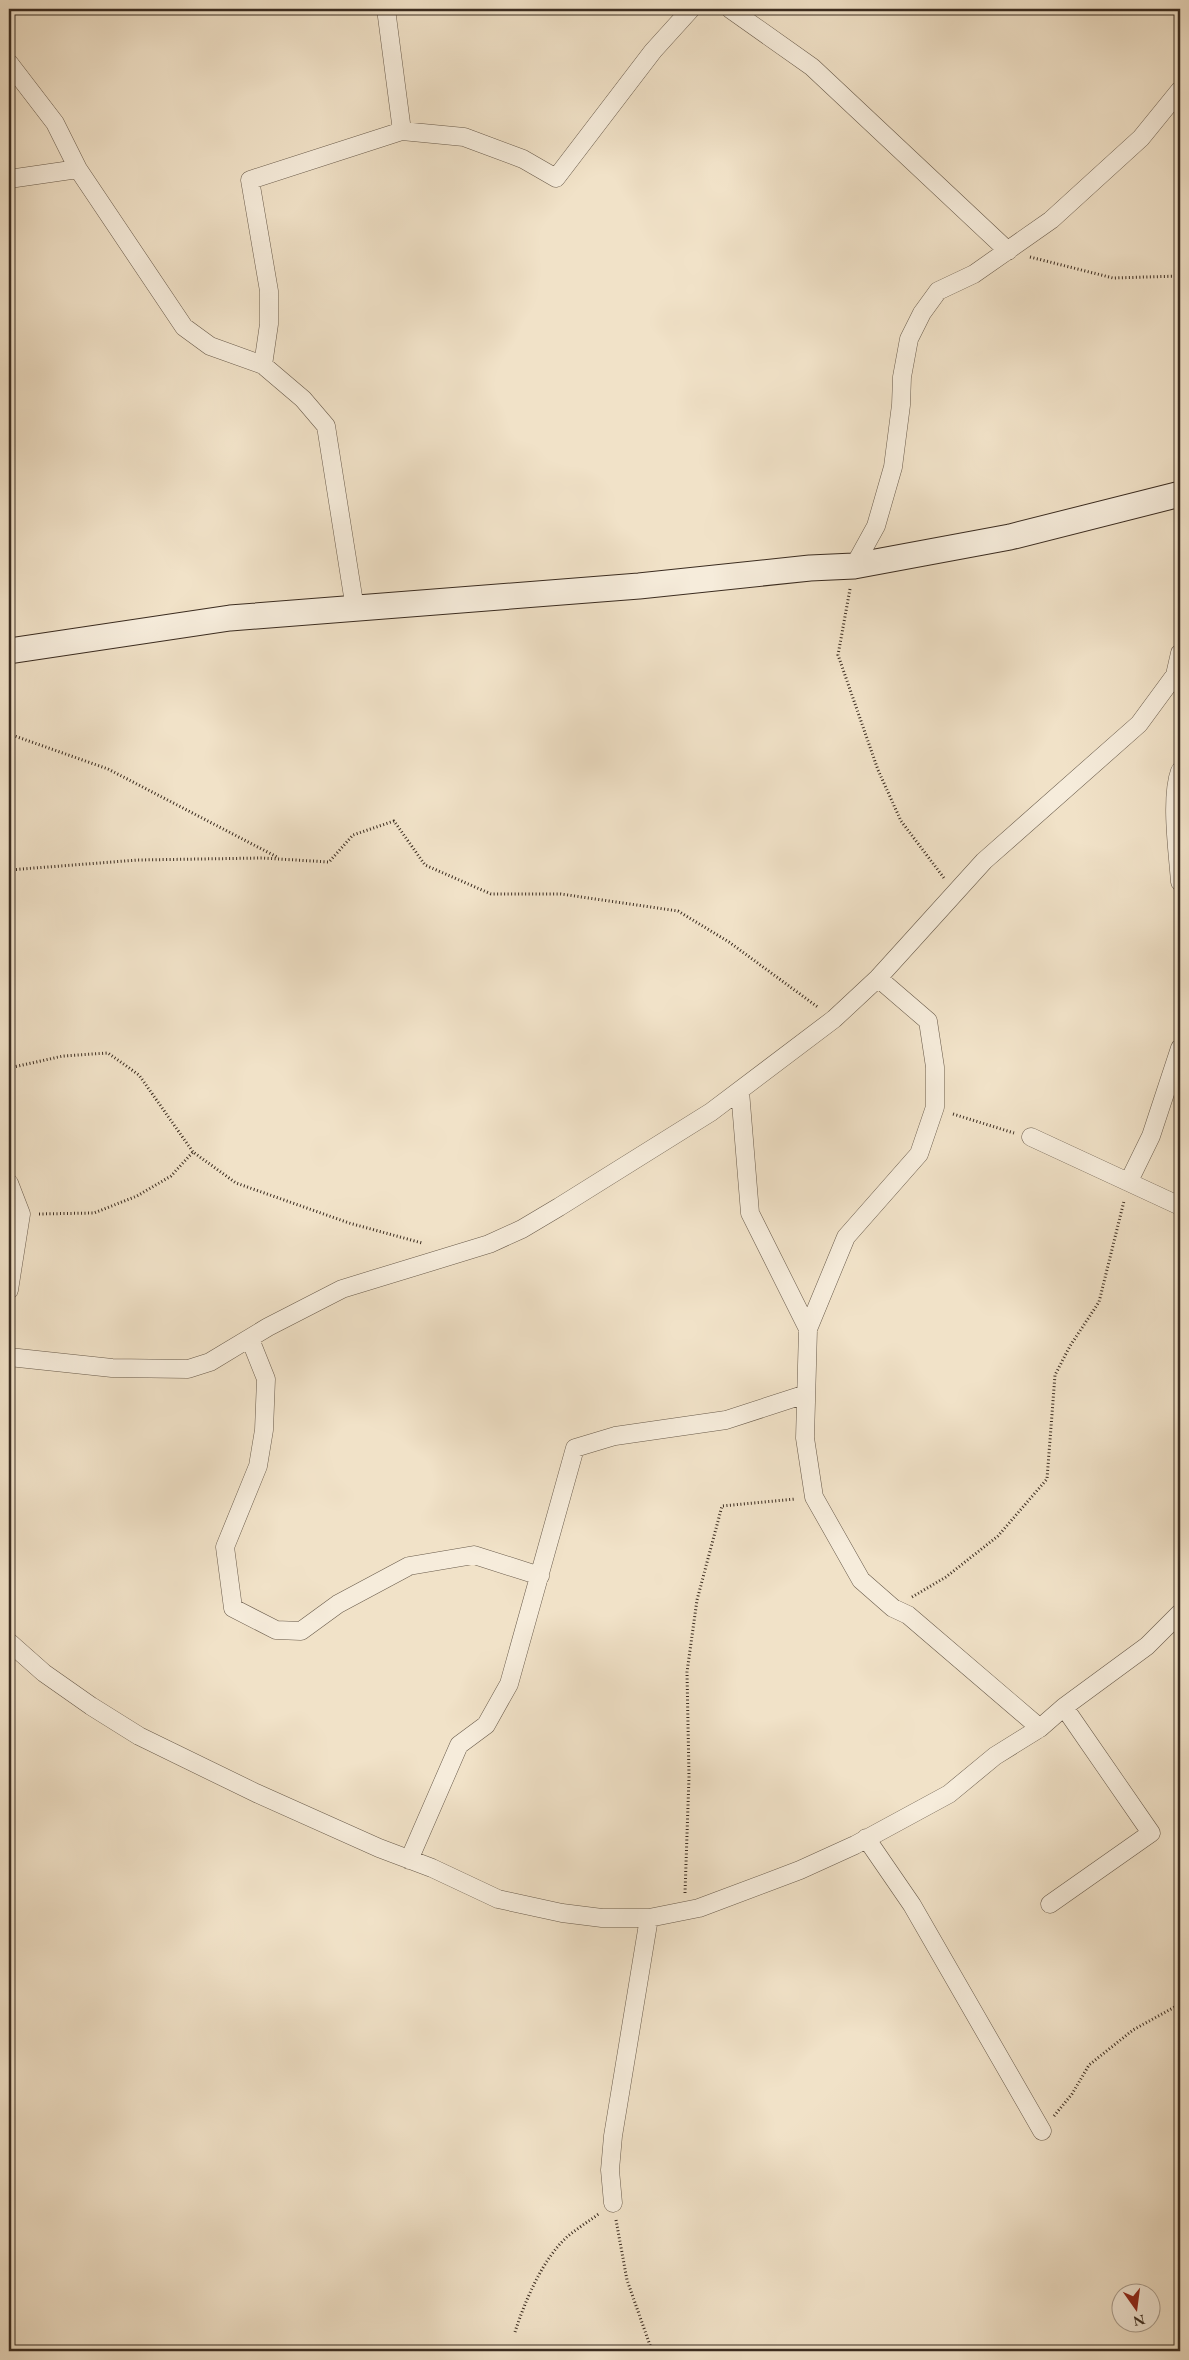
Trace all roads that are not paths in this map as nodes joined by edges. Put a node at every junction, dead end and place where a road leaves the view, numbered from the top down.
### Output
1 (386, 9) edge
2 (691, 9) edge
3 (730, 9) edge
4 (9, 63) edge
5 (1180, 90) edge
6 (402, 131) junction
7 (78, 169) junction
8 (9, 179) edge
9 (1008, 251) junction
10 (263, 365) junction
11 (1180, 494) edge
12 (854, 566) junction
13 (355, 609) junction
14 (9, 652) edge
15 (1180, 653) edge
16 (1180, 771) edge
17 (1180, 882) edge
18 (878, 978) junction
19 (1180, 1048) edge
20 (740, 1091) junction
21 (1031, 1137) road end
22 (1129, 1181) junction
23 (9, 1184) edge
24 (1180, 1206) edge
25 (9, 1290) edge
26 (808, 1329) junction
27 (250, 1339) junction
28 (9, 1358) edge
29 (806, 1394) junction
30 (540, 1576) junction
31 (1180, 1613) edge
32 (9, 1642) edge
33 (1064, 1707) junction
34 (1040, 1728) junction
35 (866, 1838) junction
36 (410, 1860) junction
37 (1050, 1904) dead end
38 (649, 1918) junction
39 (1042, 2131) road end
40 (613, 2203) road end

1 - 6 street
2 - 6 street
3 - 9 street
4 - 7 street
5 - 9 street
6 - 10 street
7 - 8 street
7 - 10 street
9 - 12 street
10 - 13 street
11 - 12 main road
12 - 13 main road
13 - 14 main road
15 - 18 street
16 - 17 street
18 - 20 street
18 - 26 street
19 - 22 street
20 - 26 street
20 - 27 street
21 - 22 street
22 - 24 street
23 - 25 street
26 - 29 street
27 - 28 street
27 - 30 street
29 - 30 street
29 - 34 street
30 - 36 street
31 - 33 street
32 - 36 street
33 - 34 street
33 - 37 street
34 - 35 street
35 - 38 street
35 - 39 street
36 - 38 street
38 - 40 street

